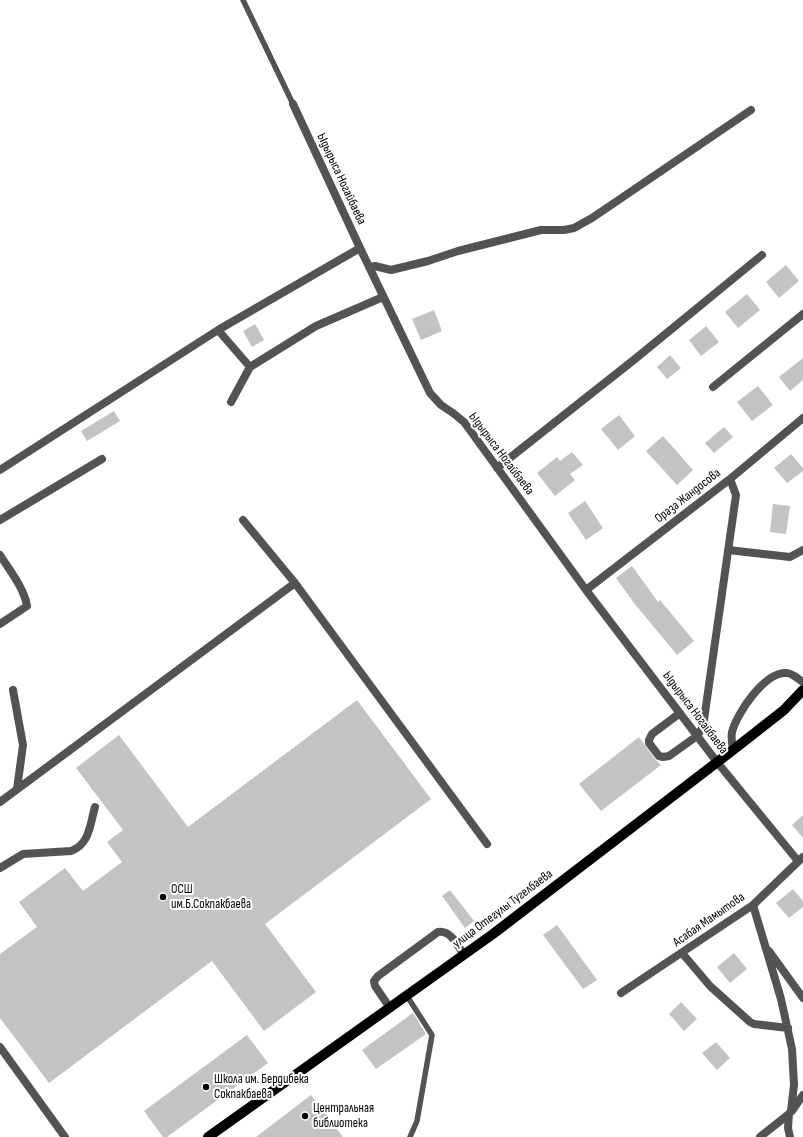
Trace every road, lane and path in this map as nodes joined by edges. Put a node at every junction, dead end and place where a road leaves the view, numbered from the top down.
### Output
1 (243, 0) edge
2 (293, 104) joint
3 (750, 110) dead end
4 (360, 248) junction
5 (762, 255) dead end
6 (369, 267) junction
7 (383, 297) junction
8 (803, 314) edge
9 (218, 330) junction
10 (250, 367) junction
11 (713, 387) dead end
12 (231, 402) dead end
13 (803, 418) edge
14 (102, 460) dead end
15 (497, 468) junction
16 (0, 470) edge
17 (730, 479) junction
18 (0, 520) edge
19 (243, 520) dead end
20 (728, 550) junction
21 (803, 550) edge
22 (0, 555) edge
23 (295, 583) junction
24 (586, 590) junction
25 (0, 624) edge
26 (803, 682) edge
27 (12, 690) dead end
28 (803, 690) edge
29 (680, 713) junction
30 (697, 736) junction
31 (732, 750) junction
32 (717, 762) junction
33 (17, 789) junction
34 (0, 802) edge
35 (95, 807) dead end
36 (487, 844) dead end
37 (800, 859) edge
38 (0, 868) edge
39 (753, 905) junction
40 (766, 946) junction
41 (682, 953) junction
42 (464, 955) junction
43 (621, 993) dead end
44 (407, 996) junction
45 (803, 998) edge
46 (390, 1008) junction
47 (788, 1028) junction
48 (0, 1047) edge
49 (803, 1095) edge
50 (790, 1113) junction
51 (64, 1137) edge
52 (208, 1137) edge
53 (410, 1137) edge
54 (760, 1137) edge
55 (790, 1137) edge

1 - 2 lane, Ыдырыса Ногайбаева
2 - 4 street, Ыдырыса Ногайбаева
3 - 6 street
4 - 6 street, Ыдырыса Ногайбаева
4 - 9 street
5 - 15 street
6 - 7 street, Ыдырыса Ногайбаева
7 - 10 street
7 - 15 street, Ыдырыса Ногайбаева
8 - 11 street
9 - 10 street
9 - 16 street
10 - 12 street
13 - 17 street, Ораза Жандосова
14 - 18 street
15 - 24 street, Ыдырыса Ногайбаева
17 - 20 street
17 - 24 street, Ораза Жандосова
19 - 23 street
20 - 21 street
20 - 30 street
22 - 25 street
23 - 33 street
23 - 36 street
24 - 29 street, Ыдырыса Ногайбаева
26 - 31 street
27 - 33 street
28 - 31 main road, улица Отегулы Тугелбаева
29 - 30 street, Ыдырыса Ногайбаева
29 - 30 street
30 - 32 street, Ыдырыса Ногайбаева
31 - 32 main road, улица Отегулы Тугелбаева
32 - 37 street, Ыдырыса Ногайбаева
32 - 42 main road, улица Отегулы Тугелбаева
33 - 34 street
35 - 38 street
37 - 39 street, Асабая Мамытова
39 - 40 street
39 - 41 street, Асабая Мамытова
40 - 45 street
40 - 47 street
41 - 43 street, Асабая Мамытова
41 - 47 street
42 - 44 main road, улица Отегулы Тугелбаева
42 - 46 street
44 - 46 main road, улица Отегулы Тугелбаева
44 - 53 lane
46 - 52 main road, улица Отегулы Тугелбаева
47 - 50 street
48 - 51 street
49 - 50 street
50 - 54 street
50 - 55 street

